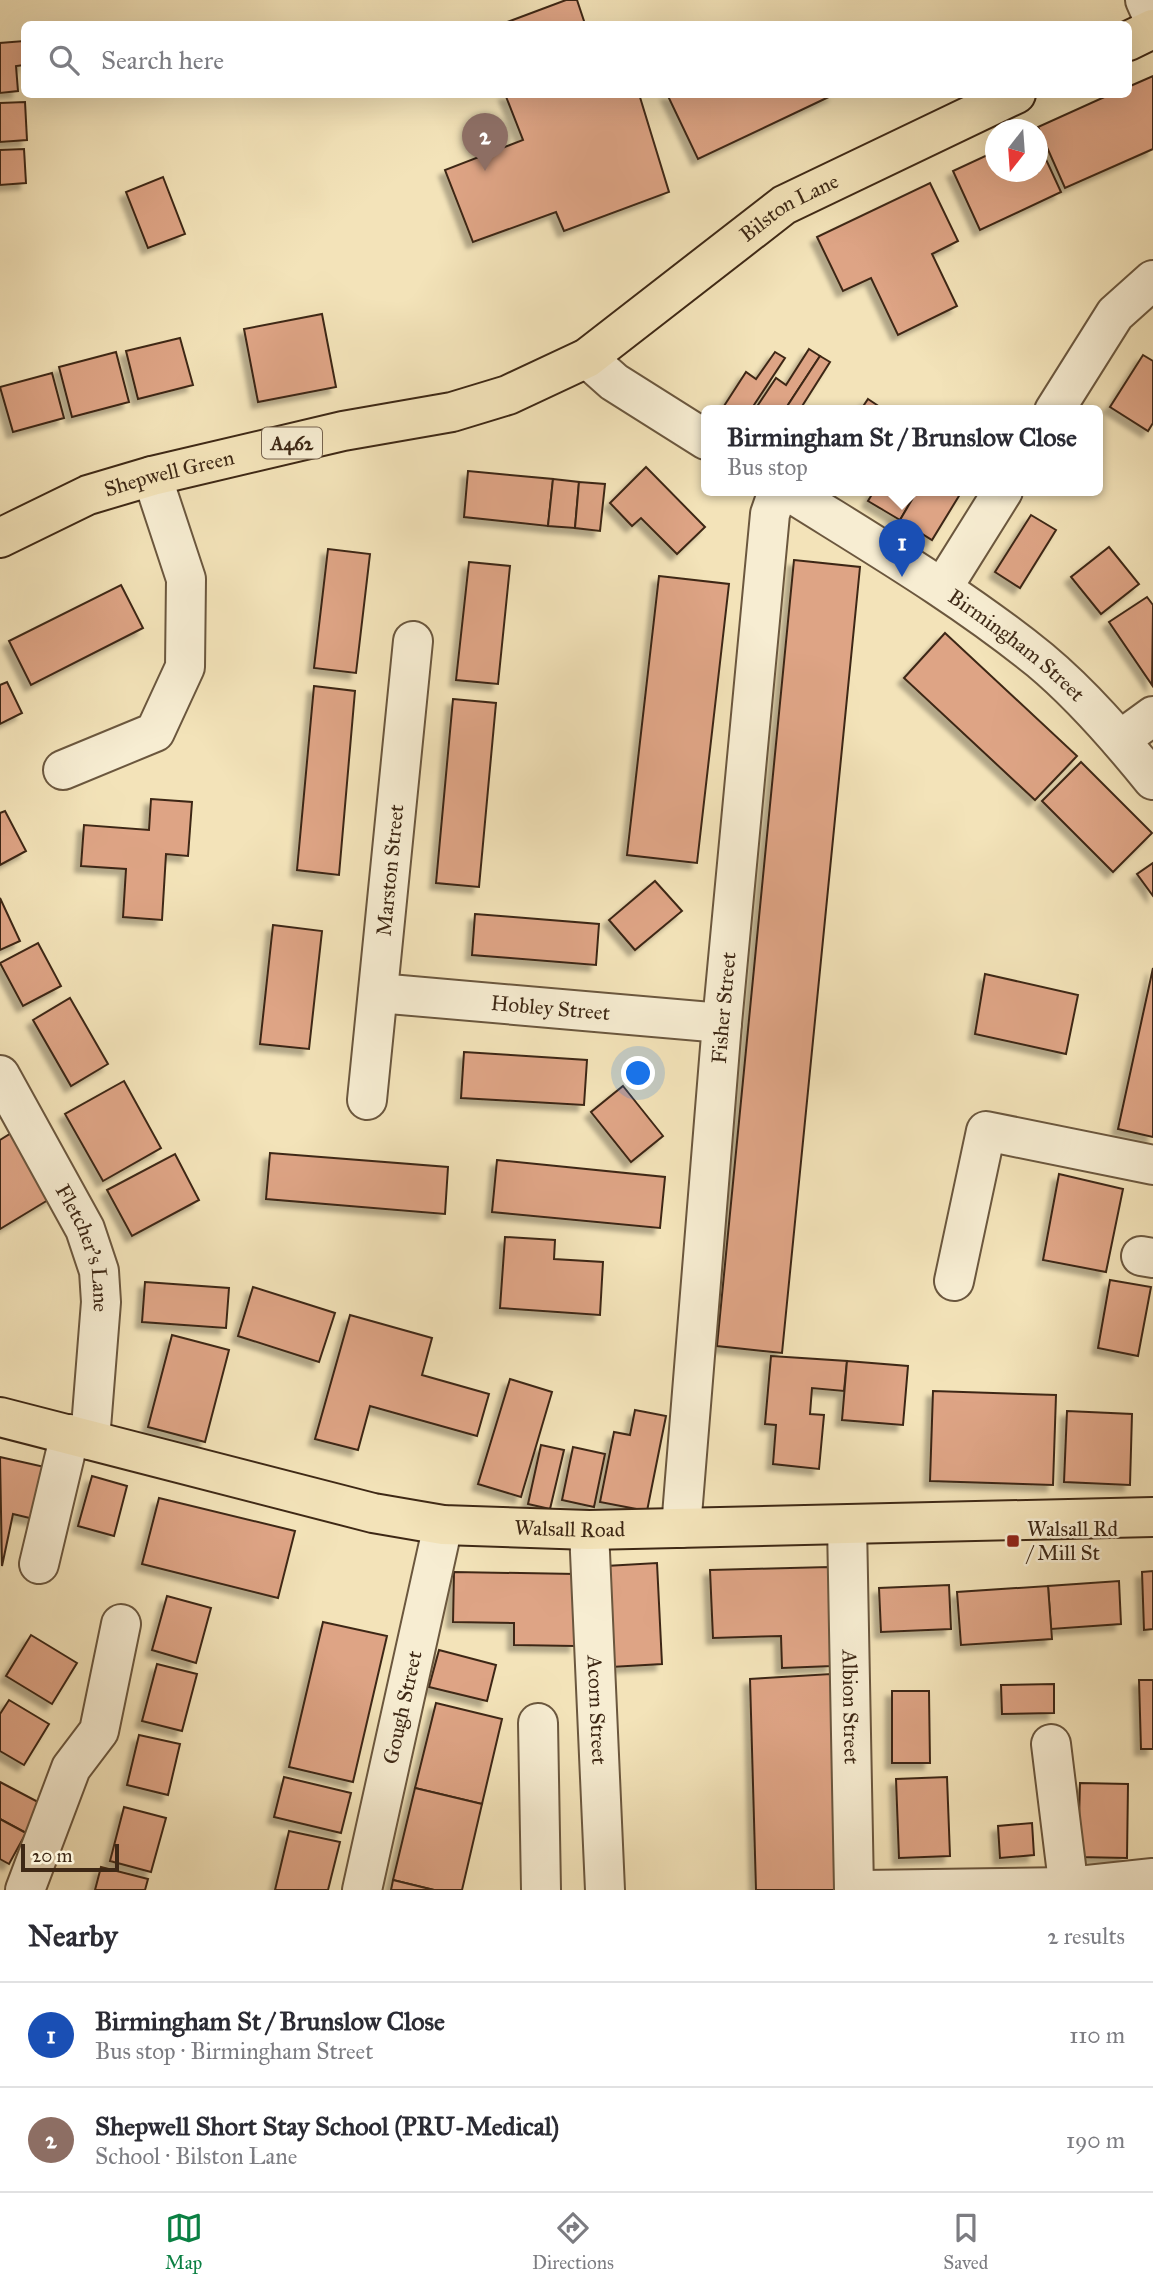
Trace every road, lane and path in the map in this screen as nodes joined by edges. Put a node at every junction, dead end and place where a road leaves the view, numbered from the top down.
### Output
1 (1145, 0) edge
2 (1153, 18) edge
3 (1153, 29) edge
4 (1132, 40) edge
5 (1008, 98) edge
6 (1153, 280) edge
7 (587, 358) junction
8 (1058, 405) edge
9 (701, 437) edge
10 (152, 476) junction
11 (776, 496) edge
12 (796, 496) edge
13 (1000, 496) edge
14 (0, 538) edge
15 (943, 587) junction
16 (413, 641) dead end
17 (1153, 716) edge
18 (1120, 740) junction
19 (63, 770) dead end
20 (1153, 780) edge
21 (378, 993) junction
22 (722, 1023) junction
23 (0, 1075) edge
24 (367, 1100) dead end
25 (1153, 1165) edge
26 (954, 1281) dead end
27 (0, 1416) edge
28 (80, 1437) junction
29 (1153, 1514) edge
30 (443, 1525) junction
31 (847, 1525) junction
32 (681, 1528) junction
33 (589, 1530) junction
34 (39, 1564) dead end
35 (121, 1624) dead end
36 (538, 1723) dead end
37 (1051, 1744) dead end
38 (1153, 1878) edge
39 (1069, 1888) edge
40 (25, 1890) edge
41 (362, 1890) edge
42 (541, 1890) edge
43 (606, 1890) edge
44 (854, 1890) edge
45 (863, 1890) edge

1 - 2 street
3 - 4 main road
5 - 7 main road, Bilston Lane / A462
6 - 8 street
7 - 9 street
7 - 10 main road, Shepwell Green / A462
10 - 14 main road, Shepwell Green / A462
10 - 19 street
11 - 22 street, Fisher Street
12 - 15 street, Birmingham Street
13 - 15 street
15 - 18 street, Birmingham Street
16 - 21 street, Marston Street
17 - 18 street
18 - 20 street, Birmingham Street
21 - 22 street, Hobley Street
21 - 24 street, Marston Street
22 - 32 street, Fisher Street
23 - 28 street, Fletcher's Lane
25 - 26 street
27 - 28 main road, Walsall Road
28 - 30 main road, Walsall Road
28 - 34 street, Fletcher's Lane
29 - 31 main road, Walsall Road
30 - 33 main road, Walsall Road
30 - 41 street, Gough Street
31 - 32 main road, Walsall Road
31 - 44 street, Albion Street
32 - 33 main road, Walsall Road
33 - 43 street, Acorn Street
35 - 40 street
36 - 42 street
37 - 39 street
38 - 39 street
39 - 45 street

